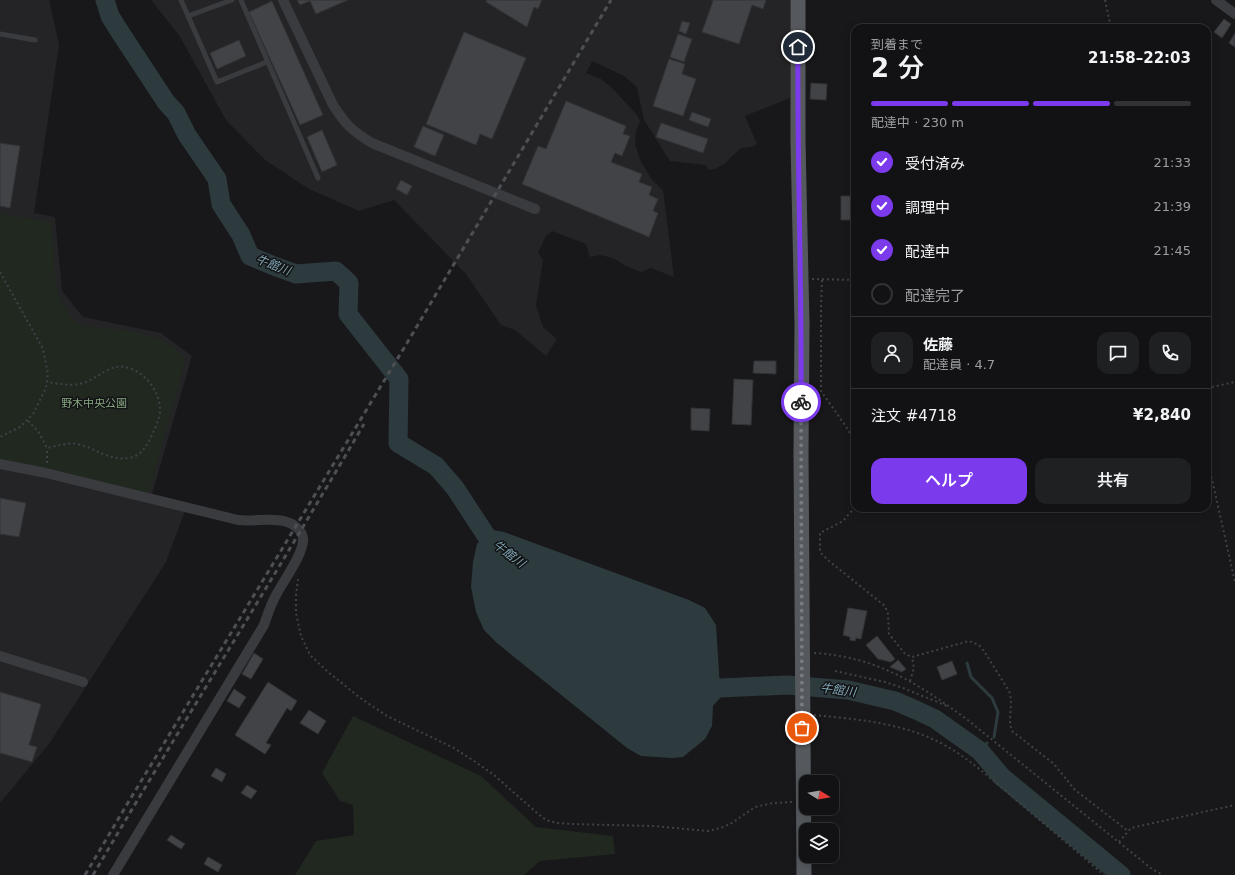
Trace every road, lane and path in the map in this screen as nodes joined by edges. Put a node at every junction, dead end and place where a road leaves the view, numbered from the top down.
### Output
1 (181, 0) edge
2 (232, 0) edge
3 (241, 0) edge
4 (283, 0) edge
5 (798, 0) edge
6 (1105, 0) edge
7 (1216, 0) edge
8 (1235, 14) edge
9 (188, 16) junction
10 (1110, 24) edge
11 (0, 34) edge
12 (36, 40) dead end
13 (267, 62) junction
14 (318, 178) dead end
15 (535, 209) dead end
16 (0, 272) edge
17 (801, 278) junction
18 (822, 280) junction
19 (851, 280) edge
20 (47, 382) junction
21 (1235, 382) edge
22 (1211, 387) edge
23 (28, 421) junction
24 (851, 435) edge
25 (0, 437) edge
26 (47, 448) junction
27 (0, 464) edge
28 (46, 473) junction
29 (1211, 475) edge
30 (851, 512) edge
31 (298, 579) dead end
32 (1235, 582) edge
33 (802, 653) junction
34 (0, 656) edge
35 (912, 657) junction
36 (835, 672) dead end
37 (910, 681) junction
38 (83, 682) dead end
39 (948, 706) junction
40 (802, 707) junction
41 (803, 775) edge
42 (799, 801) edge
43 (1235, 805) edge
44 (803, 815) edge
45 (1128, 831) junction
46 (1119, 842) junction
47 (113, 875) edge
48 (804, 875) edge
49 (1104, 875) edge
50 (1163, 875) edge

1 - 9 lane
2 - 9 lane
3 - 13 lane
4 - 15 street
5 - 17 main road
6 - 10 path
7 - 8 street
9 - 13 lane
11 - 12 lane
13 - 14 lane
16 - 20 path
17 - 18 path
17 - 33 main road
18 - 19 path
18 - 24 path
20 - 23 path
20 - 26 path
21 - 22 path
23 - 25 path
23 - 26 path
26 - 28 path
27 - 28 street
28 - 47 street
29 - 32 path
30 - 35 path
31 - 42 path
33 - 37 path
33 - 40 main road
34 - 38 street
35 - 37 path
35 - 45 path
36 - 39 path
37 - 39 path
39 - 46 path
40 - 41 main road
40 - 49 path
43 - 45 path
44 - 48 main road
45 - 46 path
46 - 50 path

